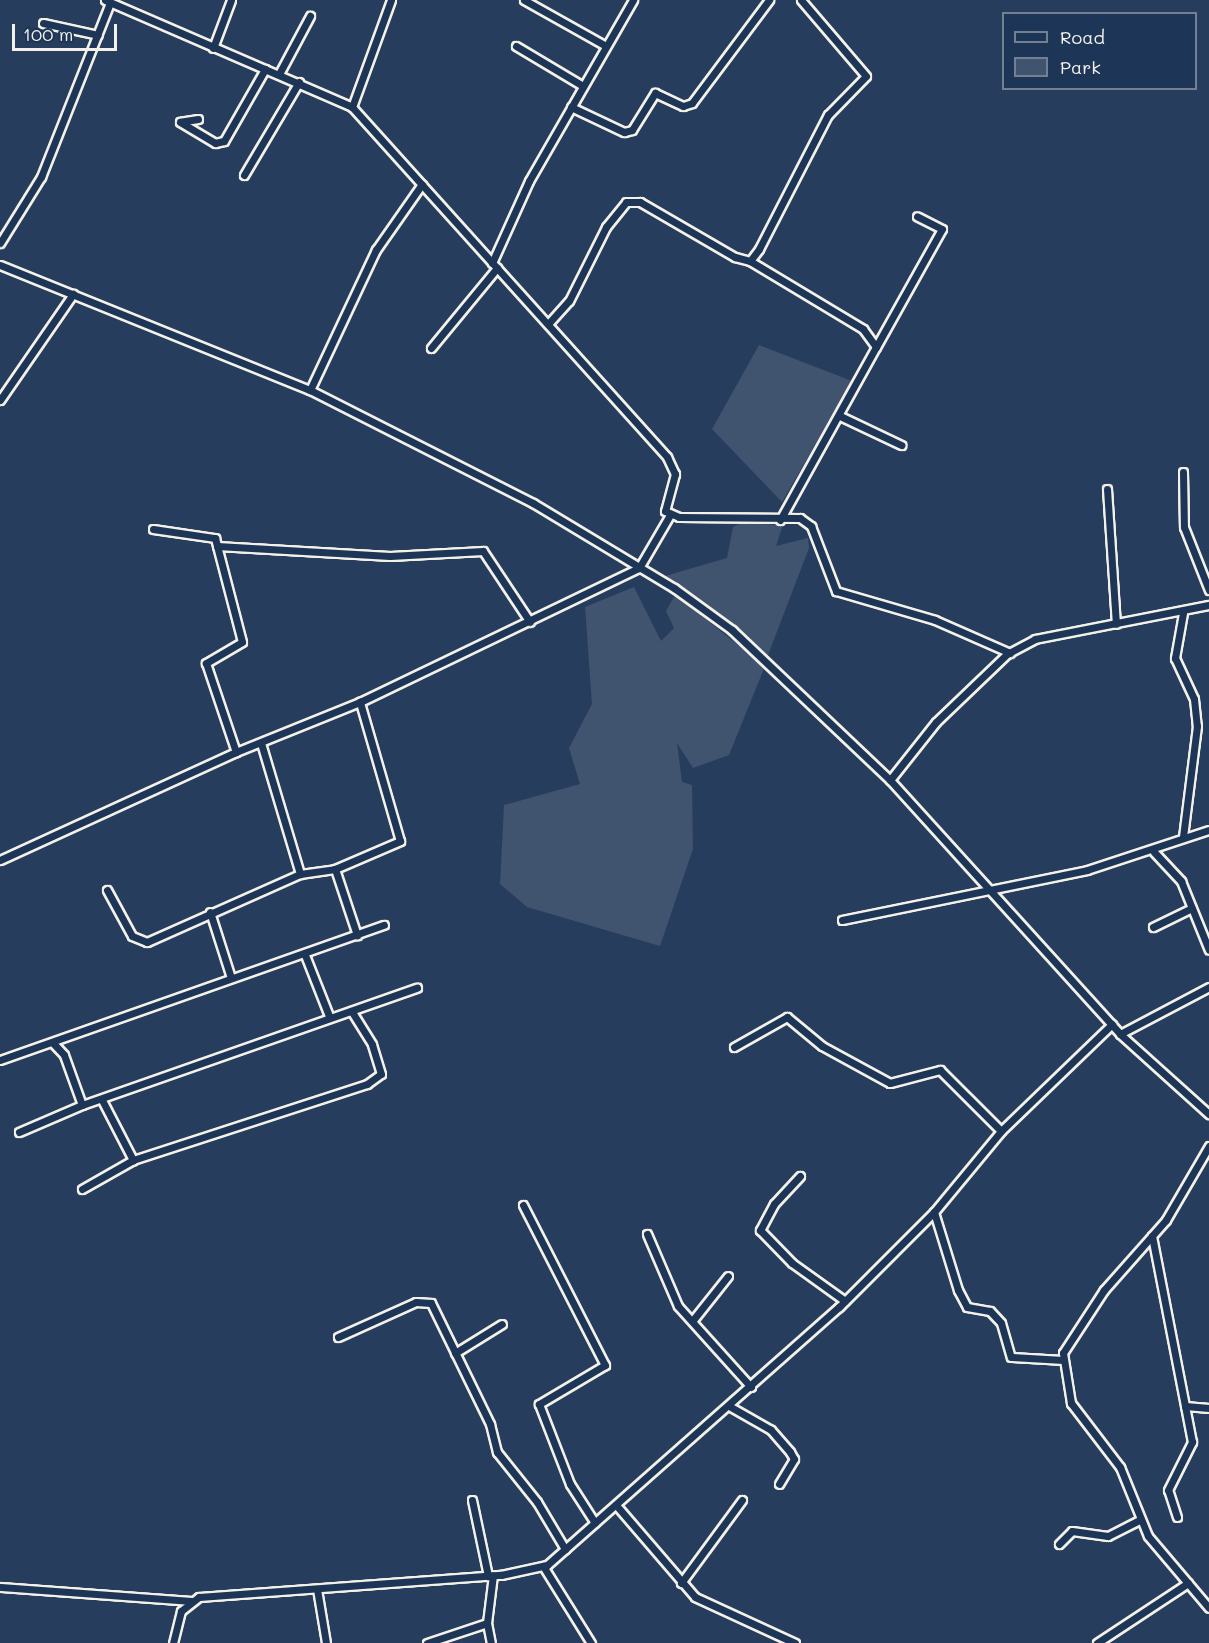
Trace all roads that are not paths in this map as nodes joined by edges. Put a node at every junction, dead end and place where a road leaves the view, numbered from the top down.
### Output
1 (231, 0) edge
2 (391, 0) edge
3 (524, 0) edge
4 (633, 0) edge
5 (769, 0) edge
6 (801, 0) edge
7 (108, 1) edge
8 (310, 16) dead end
9 (43, 23) dead end
10 (98, 35) junction
11 (516, 46) dead end
12 (606, 46) junction
13 (213, 48) junction
14 (265, 69) junction
15 (279, 75) junction
16 (299, 82) junction
17 (583, 86) junction
18 (352, 107) junction
19 (571, 107) junction
20 (198, 119) dead end
21 (244, 175) dead end
22 (422, 184) junction
23 (917, 216) dead end
24 (0, 243) edge
25 (750, 261) junction
26 (0, 265) edge
27 (495, 266) junction
28 (73, 294) junction
29 (548, 324) junction
30 (876, 347) junction
31 (431, 348) dead end
32 (310, 390) junction
33 (0, 400) edge
34 (840, 416) junction
35 (901, 445) dead end
36 (1183, 472) dead end
37 (1107, 489) dead end
38 (670, 515) junction
39 (780, 519) junction
40 (153, 529) dead end
41 (217, 546) junction
42 (639, 568) junction
43 (1209, 590) edge
44 (1209, 605) edge
45 (1182, 613) junction
46 (531, 622) junction
47 (1116, 624) junction
48 (1010, 653) junction
49 (360, 702) junction
50 (261, 743) junction
51 (236, 752) junction
52 (890, 780) junction
53 (1209, 830) edge
54 (1183, 837) junction
55 (1154, 852) junction
56 (0, 860) edge
57 (335, 869) junction
58 (300, 874) junction
59 (984, 888) junction
60 (107, 890) dead end
61 (1192, 908) junction
62 (210, 912) junction
63 (842, 920) dead end
64 (384, 925) dead end
65 (1153, 927) dead end
66 (357, 935) junction
67 (1209, 950) edge
68 (305, 955) junction
69 (231, 978) junction
70 (1209, 987) edge
71 (417, 988) dead end
72 (351, 1011) junction
73 (329, 1016) junction
74 (1112, 1024) junction
75 (1120, 1034) junction
76 (53, 1043) junction
77 (734, 1047) dead end
78 (0, 1060) edge
79 (102, 1100) junction
80 (82, 1105) junction
81 (1209, 1114) edge
82 (1001, 1131) junction
83 (20, 1132) dead end
84 (1209, 1146) edge
85 (133, 1160) junction
86 (801, 1176) dead end
87 (82, 1189) dead end
88 (523, 1205) dead end
89 (934, 1212) junction
90 (647, 1234) dead end
91 (1152, 1236) junction
92 (728, 1276) dead end
93 (845, 1300) junction
94 (693, 1320) junction
95 (502, 1324) dead end
96 (338, 1337) dead end
97 (455, 1353) junction
98 (1064, 1360) junction
99 (751, 1387) junction
100 (729, 1406) junction
101 (1185, 1406) junction
102 (1209, 1408) edge
103 (779, 1484) dead end
104 (472, 1500) dead end
105 (742, 1500) dead end
106 (616, 1505) junction
107 (1177, 1517) dead end
108 (1139, 1520) junction
109 (595, 1523) junction
110 (1059, 1544) dead end
111 (565, 1549) junction
112 (543, 1566) junction
113 (490, 1576) junction
114 (1188, 1582) junction
115 (681, 1583) junction
116 (0, 1587) edge
117 (317, 1589) junction
118 (191, 1601) junction
119 (1209, 1608) edge
120 (487, 1623) junction
121 (173, 1643) edge
122 (326, 1643) edge
123 (427, 1643) edge
124 (491, 1643) edge
125 (591, 1643) edge
126 (795, 1643) edge
127 (1097, 1643) edge

1 - 13 street
2 - 18 street
3 - 12 street
4 - 12 street
5 - 19 street
6 - 25 street
7 - 10 street
7 - 13 street
8 - 15 street
9 - 10 street
10 - 24 street
11 - 17 street
12 - 17 street
13 - 14 street
14 - 15 street
14 - 20 street
15 - 16 street
16 - 18 street
16 - 21 street
17 - 19 street
18 - 22 street
19 - 27 street
22 - 27 street
22 - 32 street
23 - 30 street
25 - 29 street
25 - 30 street
26 - 28 street
27 - 29 street
27 - 31 street
28 - 32 street
28 - 33 street
29 - 38 street
30 - 34 street
32 - 42 street
34 - 35 street
34 - 39 street
36 - 43 street
37 - 47 street
38 - 39 street
38 - 42 street
39 - 48 street
40 - 41 street
41 - 46 street
41 - 51 street
42 - 46 street
42 - 52 street
44 - 45 street
45 - 47 street
45 - 54 street
46 - 49 street
47 - 48 street
48 - 52 street
49 - 50 street
49 - 57 street
50 - 51 street
50 - 58 street
51 - 56 street
52 - 59 street
53 - 54 street
54 - 55 street
55 - 59 street
55 - 61 street
57 - 58 street
57 - 66 street
58 - 62 street
59 - 63 street
59 - 74 street
60 - 62 street
61 - 65 street
61 - 67 street
62 - 69 street
64 - 66 street
66 - 68 street
68 - 69 street
68 - 73 street
69 - 76 street
70 - 75 street
71 - 72 street
72 - 73 street
72 - 85 street
73 - 79 street
74 - 75 street
74 - 82 street
75 - 81 street
76 - 78 street
76 - 80 street
77 - 82 street
79 - 80 street
79 - 85 street
80 - 83 street
82 - 89 street
84 - 91 street
85 - 87 street
86 - 93 street
88 - 109 street
89 - 93 street
89 - 98 street
90 - 94 street
91 - 98 street
91 - 101 street
92 - 94 street
93 - 99 street
94 - 99 street
95 - 97 street
96 - 97 street
97 - 111 street
98 - 108 street
99 - 100 street
100 - 103 street
100 - 106 street
101 - 102 street
101 - 107 street
104 - 113 street
105 - 115 street
106 - 109 street
106 - 115 street
108 - 110 street
108 - 114 street
109 - 111 street
111 - 112 street
112 - 113 street
112 - 125 street
113 - 117 street
113 - 120 street
114 - 119 street
114 - 127 street
115 - 126 street
116 - 118 street
117 - 118 street
117 - 122 street
118 - 121 street
120 - 123 street
120 - 124 street

